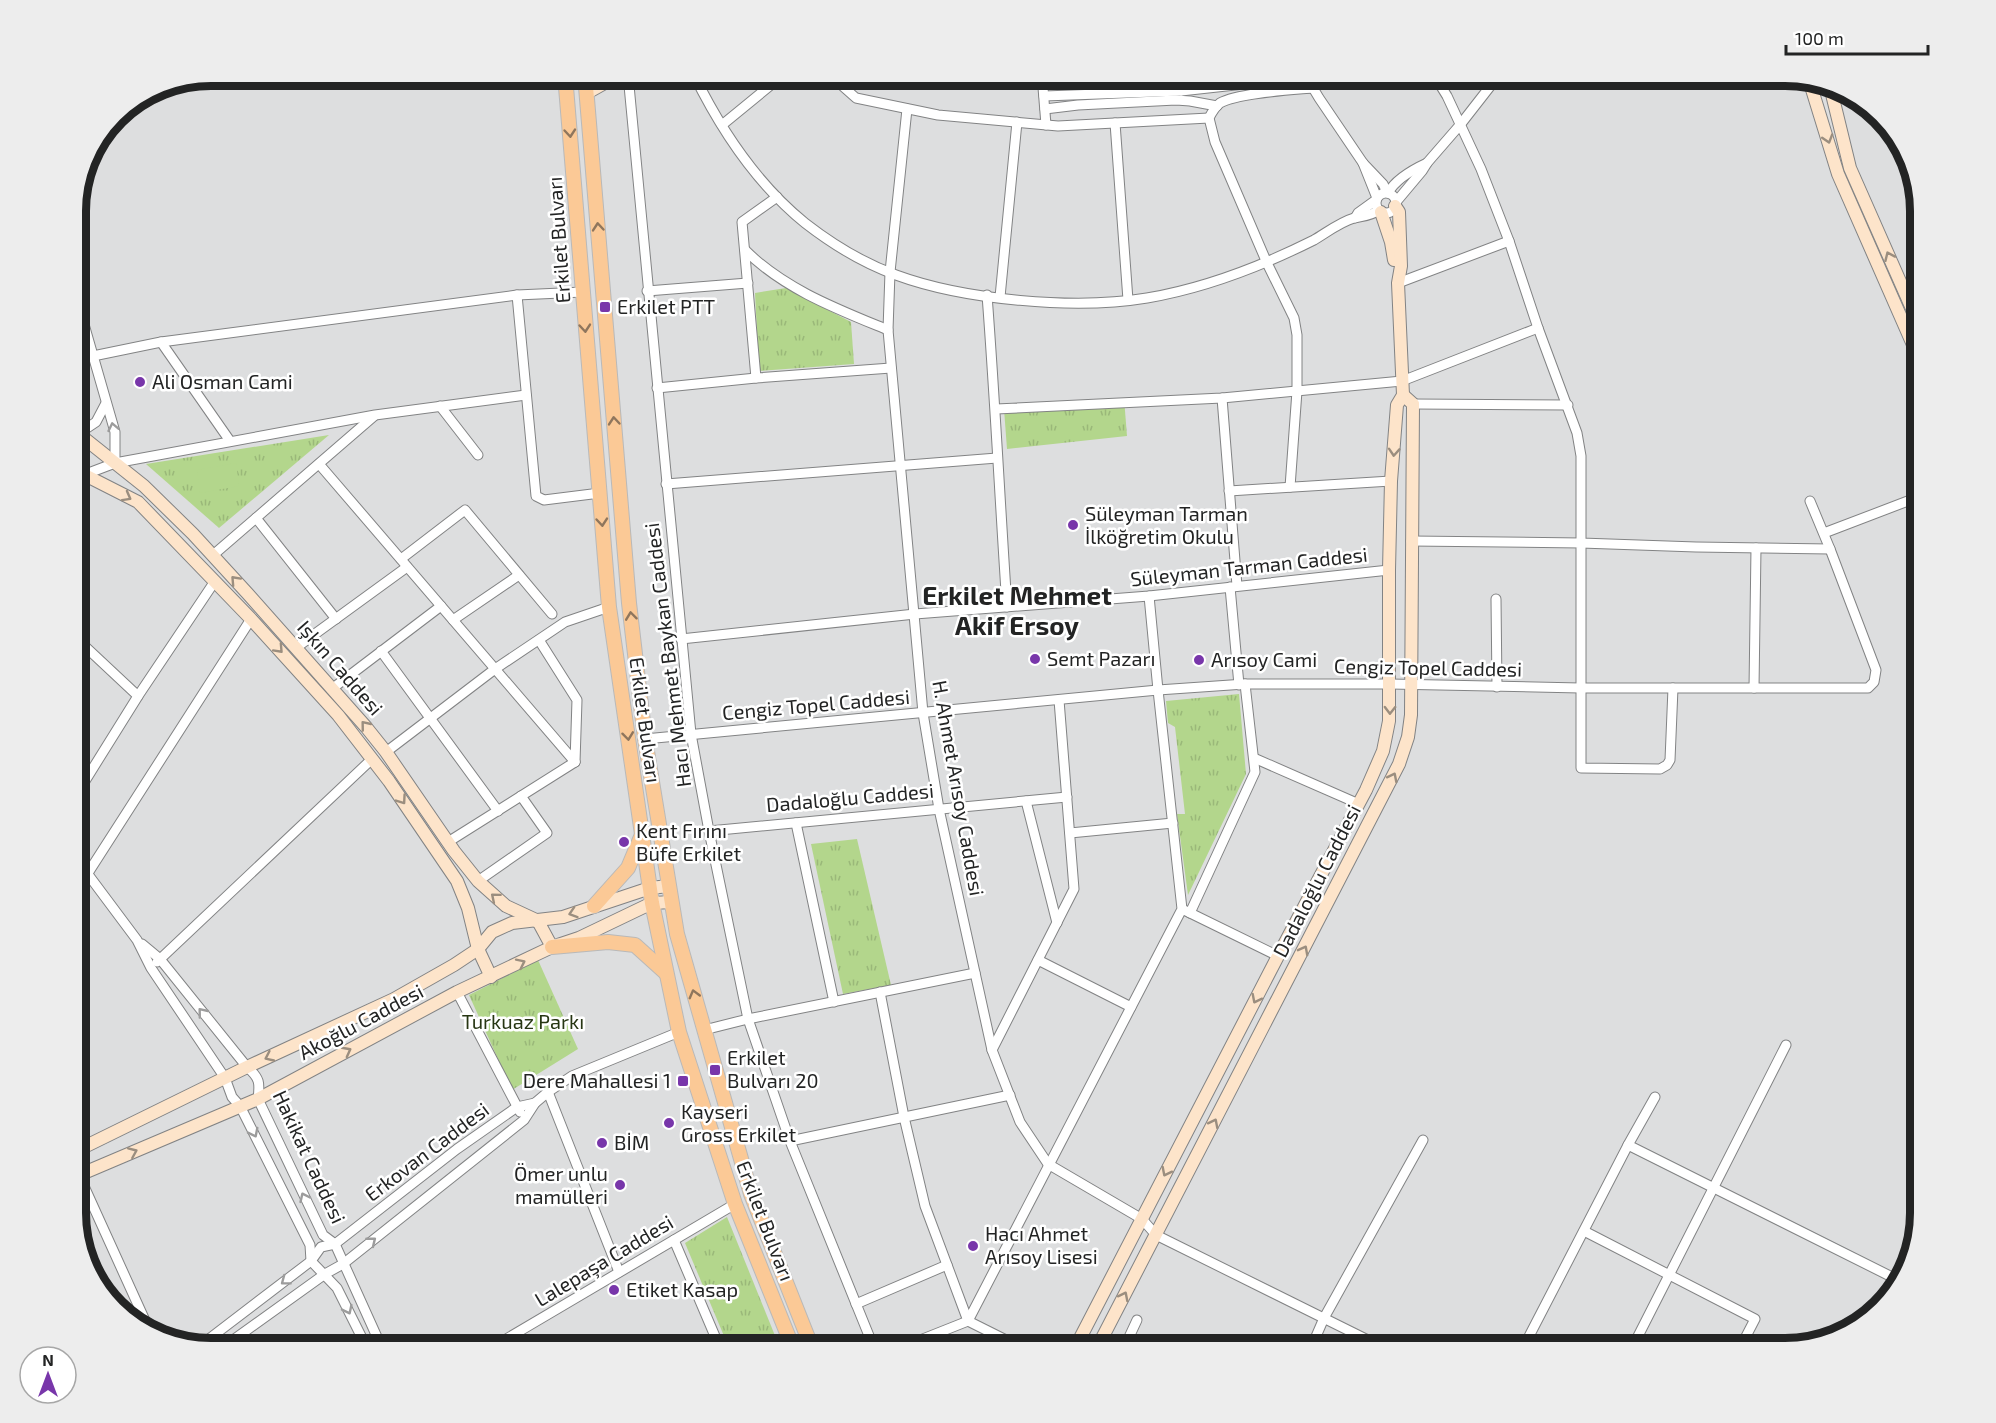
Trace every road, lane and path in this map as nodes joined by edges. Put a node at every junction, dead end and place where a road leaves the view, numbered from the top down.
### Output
1 (566, 86) edge
2 (586, 86) edge
3 (599, 86) edge
4 (629, 86) edge
5 (700, 86) edge
6 (770, 86) edge
7 (842, 86) edge
8 (1043, 86) edge
9 (1181, 86) edge
10 (1223, 86) edge
11 (1441, 86) edge
12 (1490, 86) edge
13 (1313, 88) joint
14 (1812, 88) edge
15 (1181, 91) junction
16 (587, 93) junction
17 (1832, 94) edge
18 (567, 96) junction
19 (1044, 96) junction
20 (1217, 106) junction
21 (907, 109) junction
22 (1045, 109) junction
23 (1209, 118) junction
24 (1017, 122) junction
25 (1115, 123) junction
26 (722, 125) junction
27 (1046, 125) junction
28 (1460, 125) junction
29 (1363, 163) junction
30 (1427, 163) junction
31 (1387, 193) junction
32 (777, 196) junction
33 (1396, 204) junction
34 (1378, 205) junction
35 (1509, 241) junction
36 (745, 250) junction
37 (1267, 263) junction
38 (890, 272) junction
39 (1398, 279) junction
40 (748, 283) junction
41 (647, 291) junction
42 (583, 292) junction
43 (517, 295) junction
44 (987, 295) junction
45 (1000, 297) junction
46 (1128, 300) junction
47 (1910, 304) edge
48 (1538, 328) junction
49 (888, 330) junction
50 (86, 332) edge
51 (1910, 338) edge
52 (161, 342) junction
53 (93, 356) junction
54 (891, 368) junction
55 (756, 378) junction
56 (1402, 381) junction
57 (657, 388) junction
58 (1297, 391) junction
59 (526, 395) junction
60 (1222, 398) junction
61 (1408, 400) junction
62 (106, 403) junction
63 (1568, 405) junction
64 (440, 406) junction
65 (996, 409) junction
66 (375, 415) junction
67 (86, 428) edge
68 (86, 441) edge
69 (230, 441) junction
70 (478, 455) dead end
71 (997, 458) junction
72 (115, 463) junction
73 (319, 464) junction
74 (901, 467) junction
75 (86, 471) edge
76 (86, 475) edge
77 (1391, 481) junction
78 (666, 484) junction
79 (1290, 487) junction
80 (1229, 491) junction
81 (600, 493) junction
82 (1910, 500) edge
83 (1810, 501) dead end
84 (256, 518) junction
85 (1824, 533) junction
86 (1411, 541) junction
87 (1581, 543) junction
88 (1756, 548) junction
89 (1830, 549) junction
90 (212, 556) junction
91 (404, 563) junction
92 (1389, 570) junction
93 (519, 575) junction
94 (215, 581) junction
95 (1234, 587) junction
96 (1149, 596) junction
97 (1496, 599) dead end
98 (441, 606) junction
99 (609, 607) junction
100 (1007, 607) junction
101 (915, 614) junction
102 (552, 615) dead end
103 (251, 619) junction
104 (336, 619) junction
105 (453, 620) junction
106 (681, 639) junction
107 (539, 640) junction
108 (86, 647) edge
109 (297, 647) junction
110 (381, 651) junction
111 (495, 669) junction
112 (1242, 684) junction
113 (1390, 684) junction
114 (1412, 685) junction
115 (1497, 687) junction
116 (333, 688) junction
117 (1580, 688) junction
118 (1673, 688) junction
119 (1754, 688) junction
120 (1158, 690) junction
121 (138, 696) junction
122 (1059, 700) junction
123 (922, 713) junction
124 (430, 718) junction
125 (691, 734) junction
126 (645, 739) junction
127 (386, 752) junction
128 (1254, 758) junction
129 (372, 759) junction
130 (575, 762) junction
131 (86, 779) edge
132 (521, 796) junction
133 (1067, 797) junction
134 (1026, 801) junction
135 (1359, 804) junction
136 (939, 809) junction
137 (498, 811) junction
138 (796, 823) junction
139 (1173, 823) junction
140 (709, 831) junction
141 (1070, 833) junction
142 (642, 836) junction
143 (448, 842) junction
144 (86, 871) edge
145 (88, 873) junction
146 (478, 881) junction
147 (669, 886) junction
148 (650, 888) junction
149 (672, 902) junction
150 (652, 903) junction
151 (594, 906) junction
152 (1186, 911) junction
153 (534, 919) junction
154 (1057, 924) junction
155 (138, 940) junction
156 (552, 947) junction
157 (478, 949) junction
158 (1278, 956) junction
159 (160, 959) junction
160 (1038, 960) junction
161 (151, 968) junction
162 (666, 973) junction
163 (975, 973) junction
164 (490, 977) junction
165 (457, 992) junction
166 (880, 992) junction
167 (834, 1002) junction
168 (1131, 1007) junction
169 (748, 1019) junction
170 (704, 1030) junction
171 (679, 1032) junction
172 (1786, 1045) dead end
173 (992, 1050) junction
174 (247, 1067) junction
175 (225, 1078) junction
176 (548, 1092) junction
177 (1010, 1095) junction
178 (1655, 1097) dead end
179 (258, 1099) junction
180 (535, 1103) junction
181 (240, 1106) junction
182 (517, 1107) junction
183 (904, 1117) junction
184 (524, 1120) junction
185 (1423, 1140) dead end
186 (790, 1141) junction
187 (1628, 1145) junction
188 (86, 1146) edge
189 (86, 1163) edge
190 (1048, 1164) junction
191 (86, 1186) edge
192 (1714, 1188) junction
193 (735, 1204) junction
194 (1142, 1219) junction
195 (1584, 1231) junction
196 (1156, 1234) junction
197 (674, 1240) junction
198 (335, 1244) junction
199 (311, 1261) junction
200 (343, 1264) junction
201 (947, 1265) junction
202 (620, 1272) junction
203 (325, 1274) junction
204 (1669, 1275) junction
205 (1892, 1277) edge
206 (856, 1304) junction
207 (144, 1318) edge
208 (1324, 1318) junction
209 (1137, 1320) dead end
210 (968, 1321) junction
211 (210, 1338) edge
212 (236, 1338) edge
213 (362, 1338) edge
214 (377, 1338) edge
215 (508, 1338) edge
216 (716, 1338) edge
217 (789, 1338) edge
218 (808, 1338) edge
219 (870, 1338) edge
220 (925, 1338) edge
221 (1002, 1338) edge
222 (1080, 1338) edge
223 (1102, 1338) edge
224 (1129, 1338) edge
225 (1315, 1338) edge
226 (1364, 1338) edge
227 (1528, 1338) edge
228 (1637, 1338) edge
229 (1745, 1338) edge

1 - 18 main road, Erkilet Bulvarı
2 - 16 main road, Erkilet Bulvarı
3 - 16 street
4 - 41 street, Hacı Mehmet Baykan Caddesi
5 - 26 street
6 - 26 street
7 - 21 street
8 - 19 street
9 - 15 street
10 - 15 street
11 - 28 street
12 - 28 street
13 - 20 street
13 - 29 street
14 -> 51 street
15 - 19 street
16 - 18 main road
126 -> 16 main road, Erkilet Bulvarı
47 -> 17 street
18 -> 42 main road, Erkilet Bulvarı
19 - 22 street
20 - 22 street
20 - 23 street
21 - 24 street
21 - 38 street, H. Ahmet Arısoy Caddesi
22 - 27 street
23 - 25 street
23 - 37 street
24 - 27 street
24 - 45 street
25 - 27 street
25 - 46 street
26 - 32 street
28 - 30 street
28 - 35 street
29 - 31 street
29 - 34 street
30 - 31 street
30 - 33 street
31 - 33 street
31 - 34 street
32 - 36 street
32 - 38 street
33 - 34 street
33 - 39 street, Dadaloğlu Caddesi
34 - 37 street
34 - 39 street, Dadaloğlu Caddesi
35 - 39 street
35 - 48 street
36 - 40 street
36 - 49 street
37 - 46 street
37 - 58 street
38 - 44 street
38 - 49 street, H. Ahmet Arısoy Caddesi
39 - 56 street, Dadaloğlu Caddesi
40 - 41 street
40 - 55 street
41 - 57 street, Hacı Mehmet Baykan Caddesi
42 - 43 street
42 -> 81 main road, Erkilet Bulvarı
43 - 52 street
43 - 59 street
44 - 45 street
44 - 65 street
45 - 46 street
48 - 56 street
48 - 63 street
49 - 54 street, H. Ahmet Arısoy Caddesi
50 - 53 street
52 - 53 street
52 - 69 street
53 - 62 street
54 - 55 street
54 - 74 street, H. Ahmet Arısoy Caddesi
55 - 57 street
56 - 58 street
56 - 61 street, Dadaloğlu Caddesi
57 - 78 street, Hacı Mehmet Baykan Caddesi
58 - 60 street
58 - 79 street
59 - 64 street
59 - 81 street
60 - 65 street
60 - 80 street
61 - 63 street
61 -> 77 street, Dadaloğlu Caddesi
61 - 86 street, Dadaloğlu Caddesi
62 - 67 street
72 -> 62 street
63 - 87 street
64 - 66 street
64 - 70 street
65 - 71 street
66 - 69 street
66 - 73 street
68 - 72 street, Işkın Caddesi
69 - 72 street
71 - 74 street
71 - 100 street
72 - 75 street
72 - 90 street, Işkın Caddesi
73 - 84 street
73 - 91 street
74 - 78 street
74 - 101 street, H. Ahmet Arısoy Caddesi
76 -> 94 street, Işkın Caddesi
77 - 79 street
77 - 92 street, Dadaloğlu Caddesi
78 - 106 street, Hacı Mehmet Baykan Caddesi
79 - 80 street
80 - 95 street
81 -> 99 main road, Erkilet Bulvarı
82 - 85 street
83 - 85 street, Cengiz Topel Caddesi
84 - 90 street
84 - 104 street
85 - 89 street, Cengiz Topel Caddesi
86 - 87 street
86 - 114 street, Dadaloğlu Caddesi
87 - 88 street
87 - 117 street
88 - 89 street
88 - 119 street
89 - 119 street, Cengiz Topel Caddesi
109 -> 90 street, Işkın Caddesi
91 - 93 street
91 - 98 street
91 - 104 street
92 - 95 street, Süleyman Tarman Caddesi
92 - 113 street, Dadaloğlu Caddesi
93 - 102 street
93 - 105 street
94 - 103 street, Işkın Caddesi
94 - 121 street
95 - 96 street, Süleyman Tarman Caddesi
95 - 112 street
96 - 100 street, Süleyman Tarman Caddesi
96 - 120 street
97 - 115 street
98 - 105 street
98 - 110 street
99 - 107 street
99 -> 142 main road, Erkilet Bulvarı
100 - 101 street, Süleyman Tarman Caddesi
101 - 106 street, Süleyman Tarman Caddesi
101 - 123 street, H. Ahmet Arısoy Caddesi
103 -> 129 street, Işkın Caddesi
103 - 145 street
104 - 109 street
105 - 111 street
106 - 125 street, Hacı Mehmet Baykan Caddesi
107 - 111 street
107 - 130 street
108 - 121 street
109 - 116 street, Işkın Caddesi
110 - 116 street
110 - 124 street
111 - 124 street
111 - 130 street
112 - 113 street, Cengiz Topel Caddesi
112 - 120 street, Cengiz Topel Caddesi
112 - 128 street
113 - 114 street, Cengiz Topel Caddesi
113 -> 135 street, Dadaloğlu Caddesi
114 - 115 street, Cengiz Topel Caddesi
196 -> 114 street, Dadaloğlu Caddesi
115 - 117 street, Cengiz Topel Caddesi
127 -> 116 street, Işkın Caddesi
117 - 118 street, Cengiz Topel Caddesi
117 - 118 street
118 - 119 street, Cengiz Topel Caddesi
120 - 122 street, Cengiz Topel Caddesi
120 - 139 street
121 - 131 street
122 - 123 street, Cengiz Topel Caddesi
122 - 133 street
123 - 125 street, Cengiz Topel Caddesi
123 - 136 street, H. Ahmet Arısoy Caddesi
124 - 127 street
124 - 137 street
125 - 126 street, Cengiz Topel Caddesi
125 - 140 street, Hacı Mehmet Baykan Caddesi
126 - 147 main road, Erkilet Bulvarı
127 - 143 street, Işkın Caddesi
128 - 135 street
128 - 152 street
129 -> 157 street, Işkın Caddesi
129 - 159 street
130 - 132 street
132 - 137 street
132 - 146 street
133 - 134 street, Dadaloğlu Caddesi
133 - 141 street
134 - 136 street, Dadaloğlu Caddesi
134 - 154 street
135 - 158 street, Dadaloğlu Caddesi
136 - 138 street, Dadaloğlu Caddesi
136 - 163 street, H. Ahmet Arısoy Caddesi
137 - 143 street
138 - 140 street, Dadaloğlu Caddesi
138 - 167 street
139 - 141 street
139 - 152 street
140 - 169 street, Hacı Mehmet Baykan Caddesi
141 - 154 street
142 - 148 main road, Erkilet Bulvarı
142 - 151 main road
143 - 146 street, Işkın Caddesi
144 - 145 street, Hakikat Caddesi
145 - 155 street, Hakikat Caddesi
153 -> 146 street, Işkın Caddesi
147 - 148 street, Akoğlu Caddesi
147 - 149 main road, Erkilet Bulvarı
148 - 150 main road, Erkilet Bulvarı
148 - 151 street, Akoğlu Caddesi
149 - 150 street, Akoğlu Caddesi
170 -> 149 main road, Erkilet Bulvarı
150 - 156 street, Akoğlu Caddesi
150 - 162 main road, Erkilet Bulvarı
151 -> 153 street, Akoğlu Caddesi
152 - 158 street
152 - 168 street
153 - 156 street
153 - 157 street, Akoğlu Caddesi
154 - 160 street
155 - 159 street, Hakikat Caddesi
155 - 161 street, Hakikat Caddesi
156 - 162 main road
164 -> 156 street, Akoğlu Caddesi
157 - 164 street, Işkın Caddesi
157 -> 174 street, Akoğlu Caddesi
158 -> 194 street, Dadaloğlu Caddesi
159 - 161 street
174 -> 159 street, Hakikat Caddesi
160 - 168 street
160 - 173 street
161 - 175 street, Hakikat Caddesi
162 - 171 main road, Erkilet Bulvarı
163 - 166 street
163 - 173 street, H. Ahmet Arısoy Caddesi
164 - 165 street, Akoğlu Caddesi
179 -> 165 street, Akoğlu Caddesi
165 - 182 street
166 - 167 street
166 - 183 street
167 - 169 street
168 - 190 street
169 - 170 street
169 - 186 street, Hacı Mehmet Baykan Caddesi
170 - 218 main road, Erkilet Bulvarı
171 - 176 street, Erkovan Caddesi
171 - 193 main road, Erkilet Bulvarı
172 - 192 street
173 - 177 street, H. Ahmet Arısoy Caddesi
174 - 175 street, Akoğlu Caddesi
174 - 179 street, Hakikat Caddesi
175 - 181 street, Hakikat Caddesi
175 - 188 street, Akoğlu Caddesi
176 - 180 street, Erkovan Caddesi
176 - 202 street
177 - 183 street
177 - 190 street, H. Ahmet Arısoy Caddesi
178 - 187 street
179 - 181 street, Akoğlu Caddesi
198 -> 179 street, Hakikat Caddesi
180 - 182 street, Erkovan Caddesi
180 - 184 street, Erkovan Caddesi
189 -> 181 street, Akoğlu Caddesi
181 -> 199 street, Hakikat Caddesi
182 - 184 street
182 - 198 street, Erkovan Caddesi
183 - 186 street
183 - 201 street
200 -> 184 street, Erkovan Caddesi
185 - 208 street
186 - 206 street, Hacı Mehmet Baykan Caddesi
187 - 192 street
187 - 195 street
190 - 194 street, H. Ahmet Arısoy Caddesi
190 - 210 street
191 - 207 street
192 - 204 street
192 - 205 street
193 - 197 street, Lalepaşa Caddesi
193 - 217 main road, Erkilet Bulvarı
194 - 196 street, H. Ahmet Arısoy Caddesi
194 - 222 street, Dadaloğlu Caddesi
195 - 204 street
195 - 227 street
196 - 208 street
223 -> 196 street, Dadaloğlu Caddesi
197 - 202 street, Lalepaşa Caddesi
197 - 216 street
198 - 199 street, Erkovan Caddesi
198 - 200 street, Hakikat Caddesi
199 - 203 street
199 -> 211 street, Erkovan Caddesi
200 - 203 street, Erkovan Caddesi
200 - 214 street, Hakikat Caddesi
201 - 206 street
201 - 210 street
202 - 215 street, Lalepaşa Caddesi
203 - 212 street, Erkovan Caddesi
203 -> 213 street
204 - 228 street
204 - 229 street
206 - 219 street, Hacı Mehmet Baykan Caddesi
208 - 225 street
208 - 226 street
209 - 224 street
210 - 220 street
210 - 221 street

